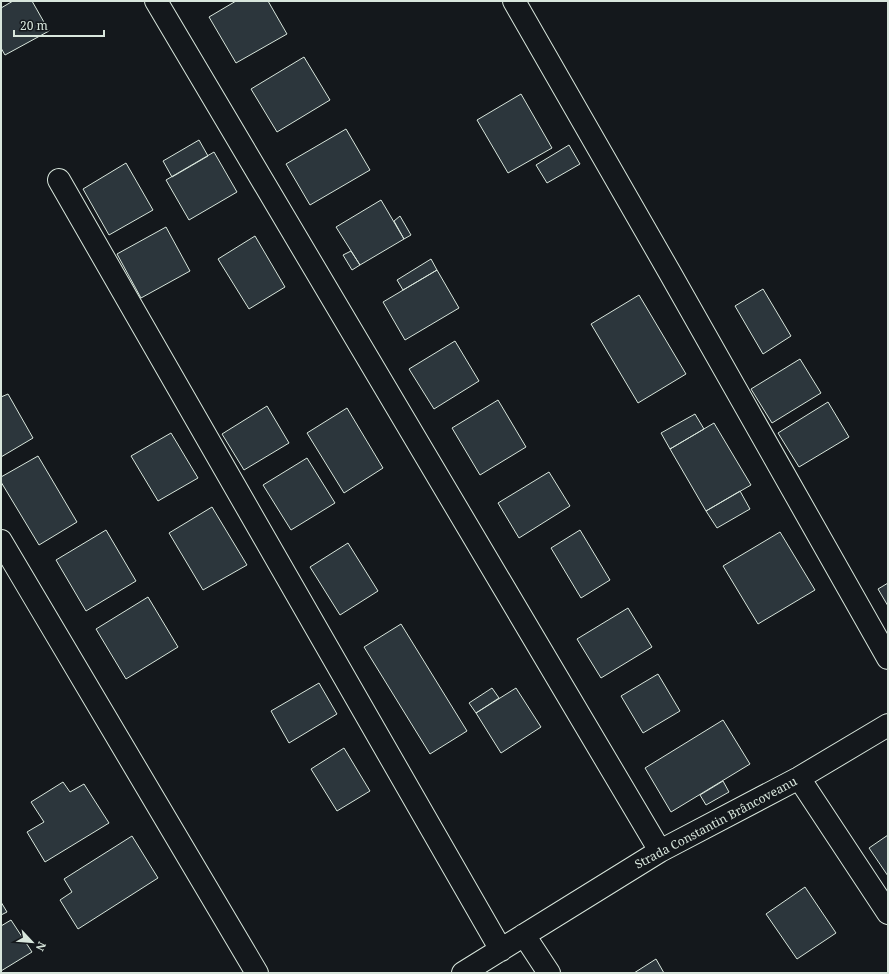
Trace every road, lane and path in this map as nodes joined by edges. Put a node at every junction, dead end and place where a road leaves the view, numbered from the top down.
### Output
1 (156, 1) edge
2 (514, 1) edge
3 (59, 180) dead end
4 (1, 541) edge
5 (888, 658) edge
6 (888, 725) edge
7 (799, 778) junction
8 (660, 851) junction
9 (888, 913) edge
10 (524, 935) junction
11 (501, 950) junction
12 (257, 973) edge
13 (463, 973) edge
14 (550, 973) edge

1 - 8 street
2 - 5 street
3 - 11 street
4 - 12 street
6 - 7 street, Strada Constantin Brâncoveanu
7 - 8 street, Strada Constantin Brâncoveanu
7 - 9 street
8 - 10 street, Strada Constantin Brâncoveanu
10 - 11 street, Strada Constantin Brâncoveanu
10 - 14 street
11 - 13 street, Strada Constantin Brâncoveanu

